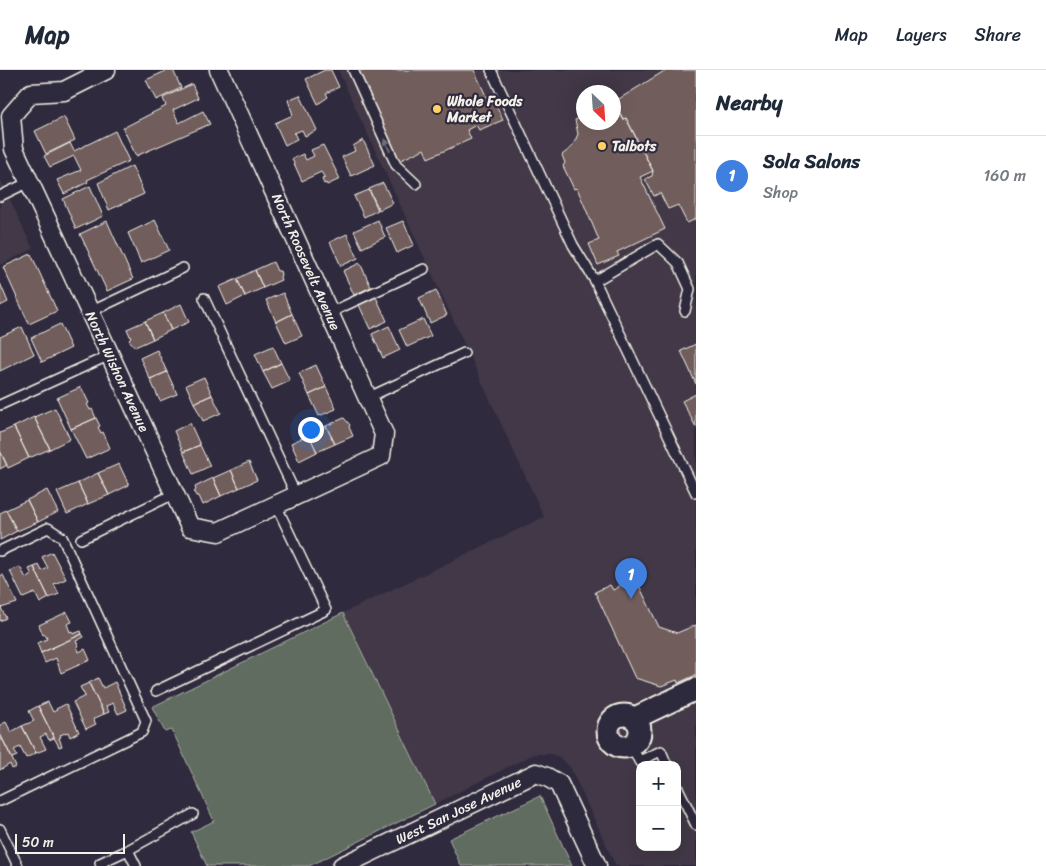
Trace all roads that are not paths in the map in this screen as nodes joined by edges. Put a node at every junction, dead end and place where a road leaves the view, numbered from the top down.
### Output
1 (220, 70) edge
2 (353, 70) edge
3 (491, 70) edge
4 (101, 71) edge
5 (30, 182) junction
6 (416, 184) dead end
7 (0, 196) edge
8 (183, 268) dead end
9 (424, 269) dead end
10 (595, 281) junction
11 (204, 298) dead end
12 (685, 311) dead end
13 (90, 312) junction
14 (329, 313) junction
15 (464, 353) dead end
16 (110, 355) junction
17 (367, 398) junction
18 (0, 405) edge
19 (381, 456) joint
20 (696, 493) edge
21 (174, 494) junction
22 (296, 496) junction
23 (276, 505) junction
24 (81, 539) dead end
25 (0, 551) edge
26 (696, 689) edge
27 (156, 691) dead end
28 (696, 704) edge
29 (636, 731) junction
30 (639, 761) edge
31 (639, 761) edge
32 (665, 761) edge
33 (681, 794) edge
34 (0, 801) edge
35 (193, 814) dead end
36 (696, 825) edge
37 (0, 829) edge
38 (128, 850) junction
39 (364, 861) edge
40 (99, 865) edge
41 (18, 866) edge
42 (136, 866) edge
43 (342, 866) edge
44 (597, 866) edge

1 - 14 street, North Roosevelt Avenue
6 -> 2 lane
3 - 10 lane
4 - 5 street, North Wishon Avenue
5 - 7 lane
5 - 13 street, North Wishon Avenue
8 - 13 lane
9 - 14 lane
10 - 12 lane
10 - 20 lane
11 - 22 lane
13 - 16 street, North Wishon Avenue
14 - 17 street, North Roosevelt Avenue
15 - 17 lane
16 - 18 lane
16 - 21 street, North Wishon Avenue
17 - 19 street, North Roosevelt Avenue
19 - 22 street, North Wishon Avenue
21 - 23 street, North Wishon Avenue
21 - 24 lane
22 - 23 street, North Wishon Avenue
23 - 27 lane
25 - 34 lane
26 - 29 street
28 - 29 street
29 - 31 lane
30 - 32 lane
33 - 36 lane
35 - 38 lane
37 - 41 lane
38 - 40 lane
38 - 42 lane
39 - 43 street, West San Jose Avenue
39 - 44 street, West San Jose Avenue

